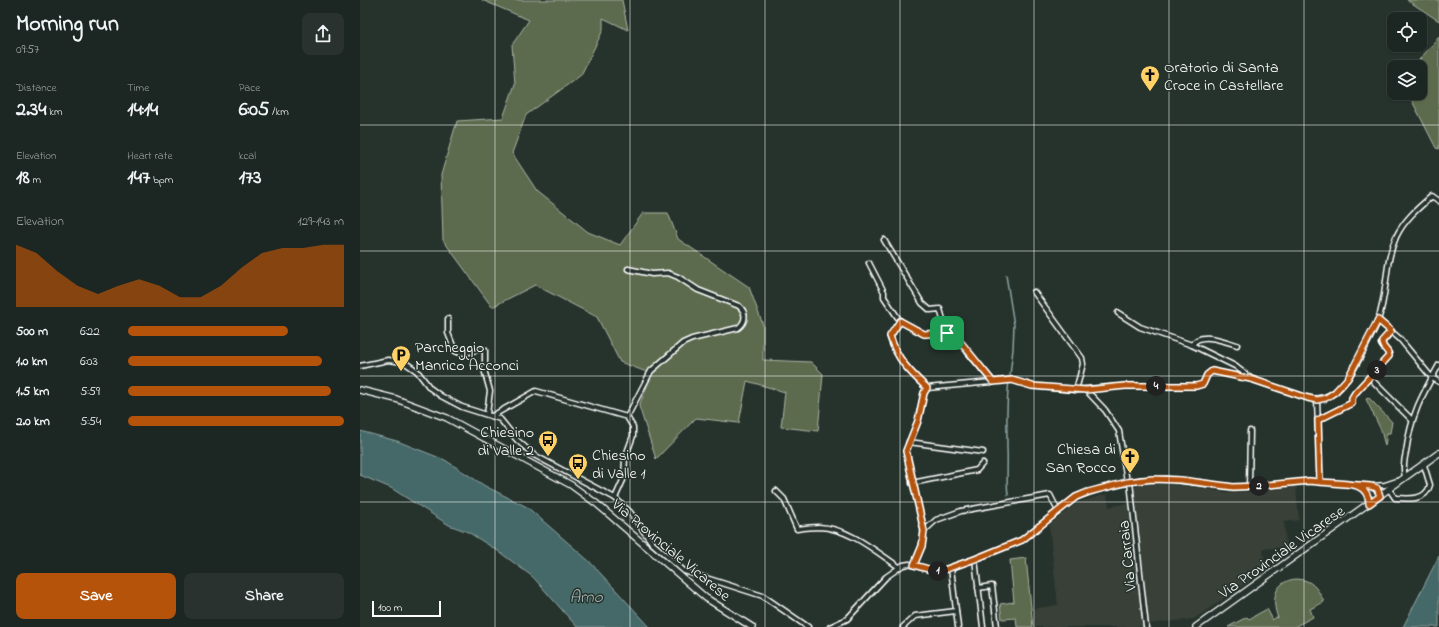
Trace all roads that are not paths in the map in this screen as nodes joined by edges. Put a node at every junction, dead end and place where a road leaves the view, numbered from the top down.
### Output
1 (1439, 201) edge
2 (884, 240) dead end
3 (869, 263) dead end
4 (628, 268) dead end
5 (1034, 292) dead end
6 (1118, 313) dead end
7 (448, 319) dead end
8 (1378, 320) junction
9 (900, 321) junction
10 (1391, 331) junction
11 (947, 333) junction
12 (1192, 345) junction
13 (1237, 345) dead end
14 (1439, 365) edge
15 (360, 366) edge
16 (1370, 378) junction
17 (1432, 378) junction
18 (1251, 379) junction
19 (993, 382) junction
20 (1439, 382) edge
21 (927, 388) junction
22 (360, 390) edge
23 (1076, 390) junction
24 (1086, 390) junction
25 (1317, 400) junction
26 (490, 415) junction
27 (627, 417) junction
28 (1318, 420) junction
29 (1412, 420) junction
30 (1250, 431) dead end
31 (909, 442) junction
32 (983, 452) dead end
33 (1439, 453) edge
34 (983, 463) dead end
35 (1424, 465) junction
36 (1403, 479) junction
37 (1128, 482) junction
38 (1320, 482) junction
39 (912, 483) junction
40 (1249, 486) junction
41 (1360, 486) junction
42 (1370, 486) junction
43 (1389, 489) junction
44 (1366, 490) junction
45 (776, 491) dead end
46 (1380, 496) junction
47 (615, 498) junction
48 (1369, 504) junction
49 (1058, 511) junction
50 (924, 531) junction
51 (975, 559) junction
52 (914, 565) junction
53 (899, 567) junction
54 (951, 568) junction
55 (978, 588) junction
56 (956, 611) junction
57 (904, 626) edge
58 (752, 627) edge
59 (808, 627) edge
60 (830, 627) edge
61 (958, 627) edge
62 (983, 627) edge
63 (997, 627) edge
64 (1146, 627) edge
65 (1196, 627) edge

1 - 8 street
2 - 11 street
3 - 9 street
4 - 27 street
5 - 23 street
6 - 12 street
7 - 26 street
8 - 10 street
8 - 25 street
9 - 11 street
9 - 21 street
10 - 16 street
10 - 17 street
11 - 19 street
12 - 13 street
12 - 18 street
14 - 17 street
15 - 26 street
16 - 28 street
16 - 29 street
17 - 20 street
17 - 29 street
18 - 24 street
18 - 25 street
19 - 21 street
19 - 23 street
21 - 31 street
22 - 58 main road, Via Provinciale Vicarese
23 - 24 street
24 - 37 street, Via Carraia
25 - 28 street
26 - 27 street
26 - 47 street
27 - 47 street
28 - 38 street
29 - 36 street
30 - 40 street
31 - 32 street
31 - 39 street
33 - 35 main road, Via Provinciale Vicarese
34 - 39 street
35 - 36 main road, Via Provinciale Vicarese
35 - 43 street
36 - 42 street
36 - 43 main road, Via Provinciale Vicarese
37 - 40 street
37 - 49 street
37 - 64 street, Via Carraia
38 - 40 street
38 - 41 street
39 - 50 street
41 - 42 street
41 - 44 street
42 - 46 street
43 - 46 main road, Via Provinciale Vicarese
44 - 46 street
44 - 48 street
45 - 53 street
46 - 48 main road, Via Provinciale Vicarese
47 - 59 street
48 - 65 main road, Via Provinciale Vicarese
49 - 50 street
49 - 51 street
50 - 52 street
51 - 54 street
51 - 55 street
52 - 53 street
52 - 54 street
53 - 60 street
54 - 56 street
55 - 62 street
55 - 63 street
56 - 57 street
56 - 61 street

